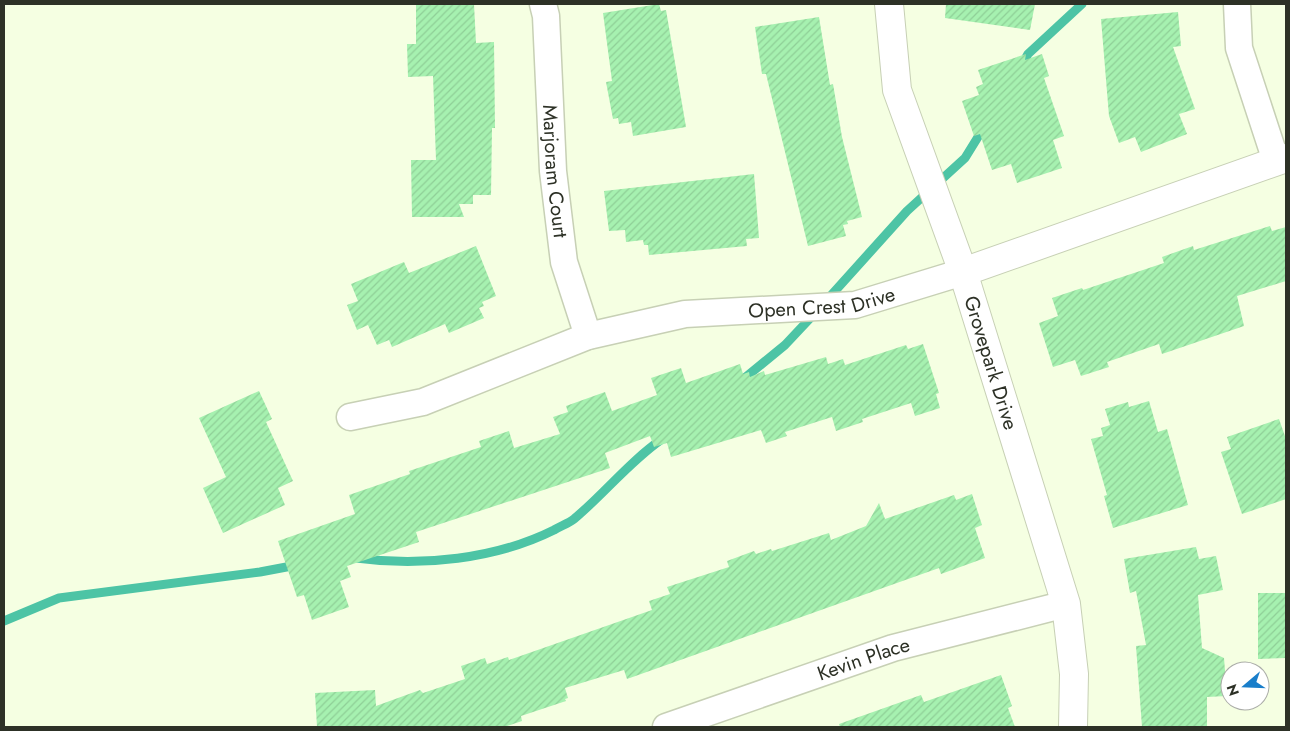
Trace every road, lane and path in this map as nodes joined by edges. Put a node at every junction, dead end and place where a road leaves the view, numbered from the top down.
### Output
1 (543, 4) edge
2 (889, 4) edge
3 (1236, 4) edge
4 (1281, 160) edge
5 (963, 272) junction
6 (588, 336) junction
7 (350, 417) dead end
8 (1066, 604) junction
9 (666, 727) edge
10 (1073, 727) edge

1 - 6 street, Marjoram Court
2 - 5 street, Grovepark Drive
3 - 4 street
4 - 5 street, Open Crest Drive
5 - 6 street, Open Crest Drive
5 - 8 street, Grovepark Drive
6 - 7 street, Open Crest Drive
8 - 9 street, Kevin Place
8 - 10 street, Grovepark Drive

